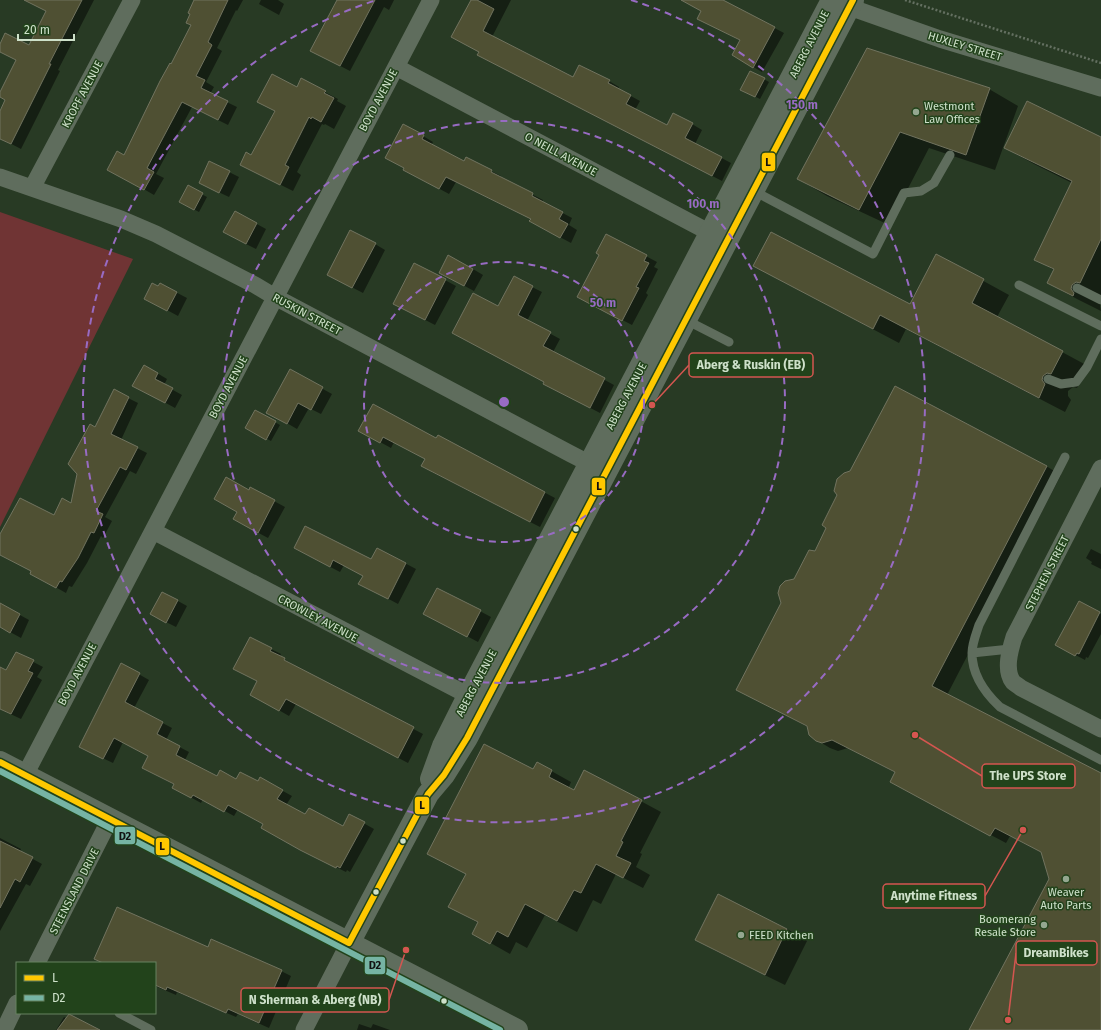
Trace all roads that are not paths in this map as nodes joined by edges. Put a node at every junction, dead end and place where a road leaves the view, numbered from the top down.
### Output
1 (132, 0) edge
2 (431, 0) edge
3 (839, 2) edge
4 (396, 66) junction
5 (1101, 88) edge
6 (950, 155) dead end
7 (0, 177) edge
8 (32, 188) junction
9 (752, 190) junction
10 (718, 237) junction
11 (1019, 285) dead end
12 (1077, 288) dead end
13 (275, 297) junction
14 (1101, 300) edge
15 (678, 316) junction
16 (1101, 326) edge
17 (1101, 339) edge
18 (729, 342) dead end
19 (1048, 379) dead end
20 (1064, 457) dead end
21 (598, 468) junction
22 (1101, 468) edge
23 (153, 531) junction
24 (1010, 649) junction
25 (972, 653) junction
26 (476, 700) junction
27 (1101, 729) edge
28 (1101, 760) edge
29 (0, 762) edge
30 (25, 775) junction
31 (110, 819) junction
32 (349, 943) junction
33 (38, 962) edge
34 (16, 1005) edge
35 (121, 1014) edge
36 (4, 1030) edge
37 (151, 1030) edge
38 (304, 1030) edge
39 (517, 1030) edge

1 - 8 street, KROPF AVENUE
2 - 4 street, BOYD AVENUE
3 - 5 street, HUXLEY STREET
3 - 9 street, ABERG AVENUE
3 - 10 street, ABERG AVENUE
4 - 10 street, O NEILL AVENUE
4 - 13 street, BOYD AVENUE
6 - 9 lane
7 - 8 street, RUSKIN STREET
8 - 13 street, RUSKIN STREET
9 - 10 street, ABERG AVENUE
10 - 15 street, ABERG AVENUE
11 - 16 lane
12 - 14 lane
13 - 21 street, RUSKIN STREET
13 - 23 street, BOYD AVENUE
15 - 18 lane
15 - 21 street, ABERG AVENUE
17 - 19 lane
20 - 25 lane
21 - 26 street, ABERG AVENUE
22 - 24 street, STEPHEN STREET
23 - 26 street, CROWLEY AVENUE
23 - 30 street, BOYD AVENUE
24 - 25 lane
24 - 27 street, STEPHEN STREET
25 - 28 lane
26 - 32 street, ABERG AVENUE
29 - 30 street
30 - 31 street
31 - 32 street
31 - 33 street, STEENSLAND DRIVE
32 - 38 street
32 - 39 street
34 - 36 street
35 - 37 lane

